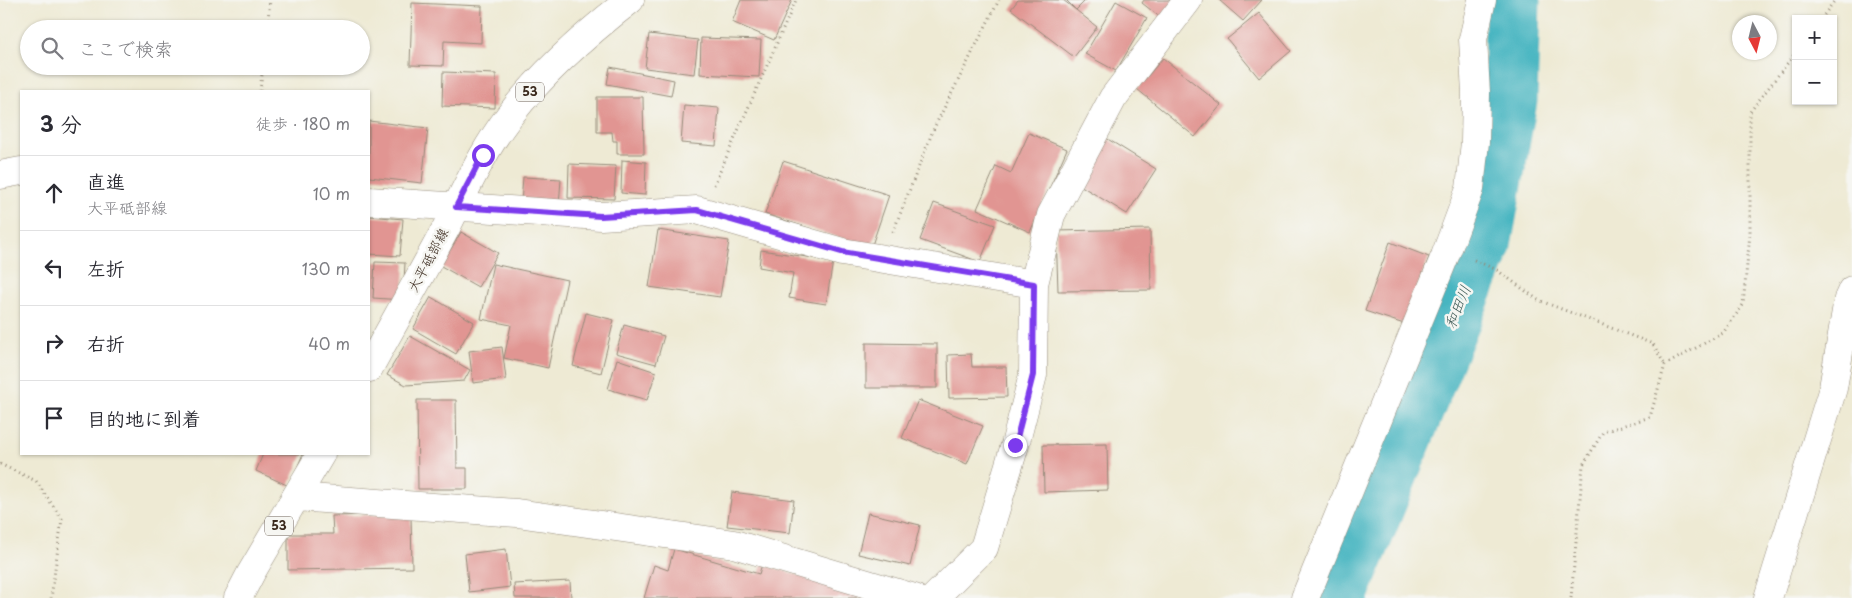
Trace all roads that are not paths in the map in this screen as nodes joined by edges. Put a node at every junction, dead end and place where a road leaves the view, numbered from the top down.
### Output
1 (630, 0) edge
2 (1188, 0) edge
3 (1482, 0) edge
4 (20, 171) edge
5 (0, 175) edge
6 (370, 201) edge
7 (456, 207) junction
8 (1034, 284) junction
9 (1852, 290) edge
10 (370, 366) edge
11 (320, 455) edge
12 (296, 498) junction
13 (238, 598) edge
14 (914, 598) edge
15 (934, 598) edge
16 (1305, 598) edge
17 (1768, 598) edge

1 - 7 street, 大平砥部線 / 53
2 - 8 street
3 - 16 street
4 - 5 street
6 - 7 street
7 - 8 street
7 - 10 street, 大平砥部線 / 53
8 - 15 street
9 - 17 street
11 - 12 street, 53
12 - 13 street, 53
12 - 14 street

